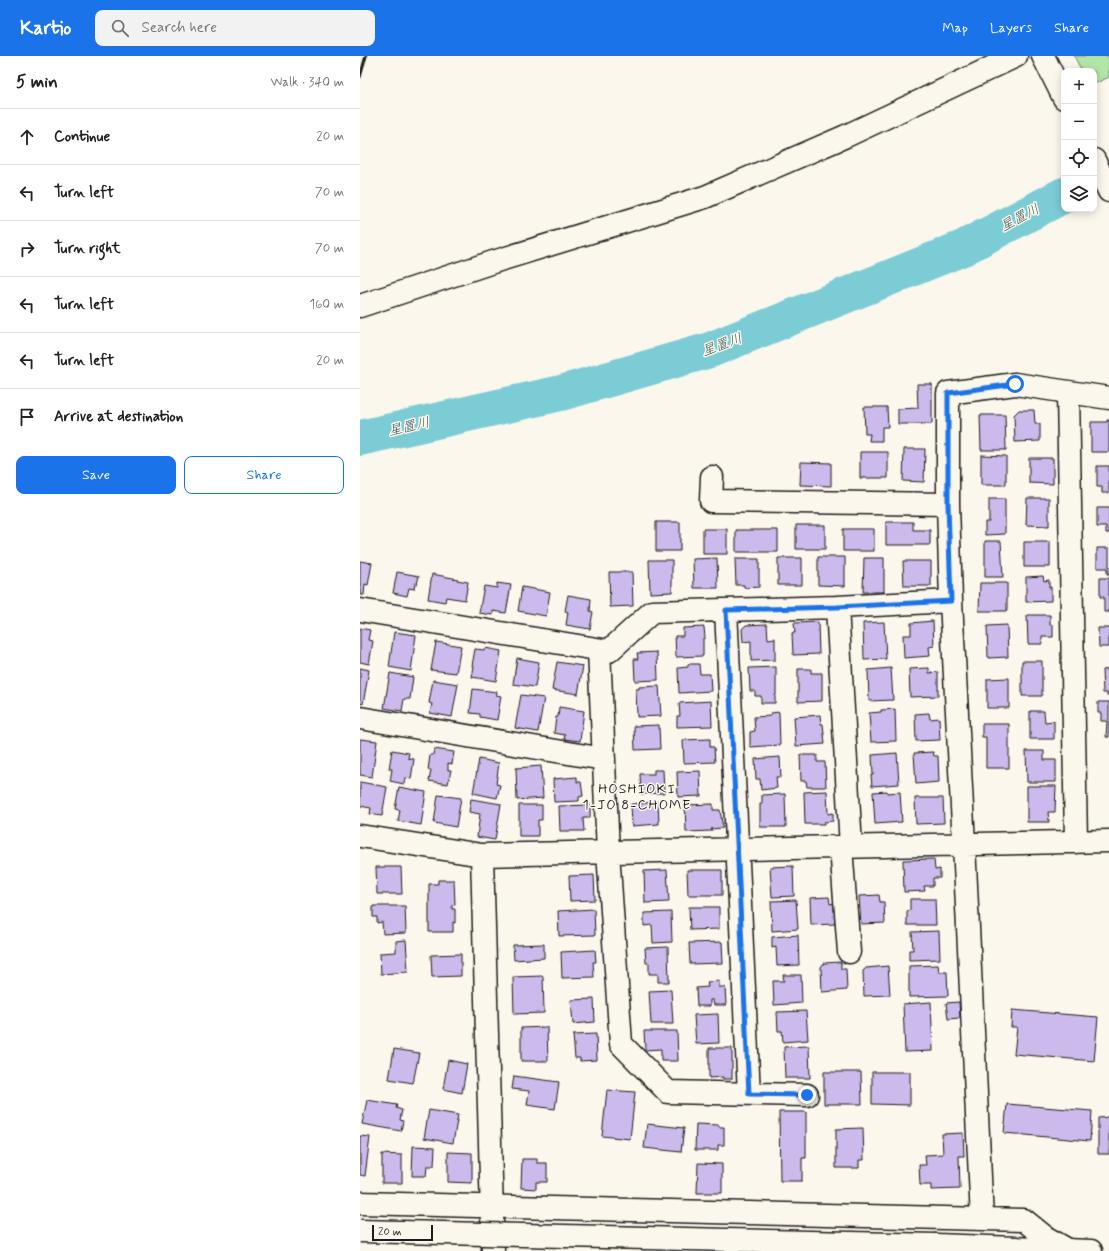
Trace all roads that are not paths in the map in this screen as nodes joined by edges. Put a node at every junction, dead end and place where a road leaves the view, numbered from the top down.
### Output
1 (1016, 56) edge
2 (1043, 56) edge
3 (1061, 92) edge
4 (1097, 166) edge
5 (1109, 191) edge
6 (360, 306) edge
7 (1068, 392) junction
8 (1109, 398) edge
9 (712, 477) dead end
10 (948, 504) junction
11 (951, 601) junction
12 (837, 607) junction
13 (360, 610) edge
14 (726, 610) junction
15 (599, 650) junction
16 (360, 718) edge
17 (604, 759) junction
18 (360, 836) edge
19 (1109, 841) edge
20 (1076, 842) junction
21 (964, 844) junction
22 (846, 847) junction
23 (737, 849) junction
24 (608, 852) junction
25 (482, 855) junction
26 (849, 952) dead end
27 (749, 1094) junction
28 (807, 1095) dead end
29 (360, 1203) edge
30 (491, 1206) junction
31 (982, 1219) junction
32 (360, 1231) edge
33 (493, 1251) edge
34 (1068, 1251) edge
35 (1091, 1251) edge

1 - 6 street
2 - 3 street
4 - 5 street
7 - 8 street
7 - 10 street
7 - 20 street
9 - 10 street
10 - 11 street
11 - 12 street
11 - 21 street
12 - 14 street
12 - 22 street
13 - 15 street
14 - 15 street
14 - 23 street
15 - 17 street
16 - 17 street
17 - 24 street
18 - 25 street
19 - 20 street
20 - 21 street
21 - 22 street
21 - 31 street
22 - 23 street
22 - 26 street
23 - 24 street
23 - 27 street
24 - 25 street
24 - 27 street
25 - 30 street
27 - 28 street
29 - 30 street
30 - 31 street
30 - 33 street
31 - 34 street
32 - 34 street, bridge
34 - 35 street

